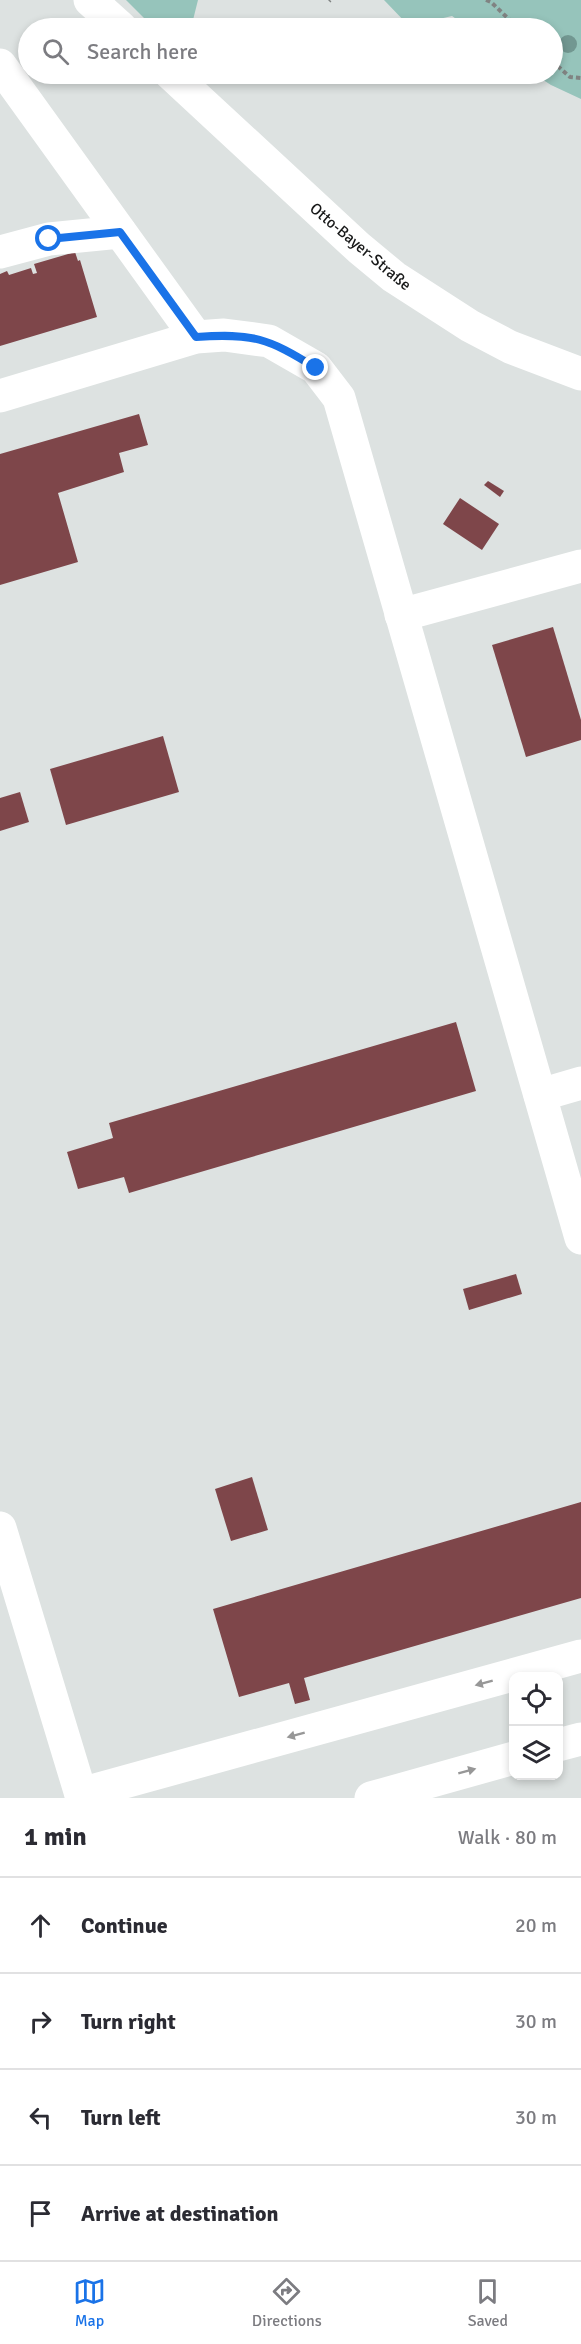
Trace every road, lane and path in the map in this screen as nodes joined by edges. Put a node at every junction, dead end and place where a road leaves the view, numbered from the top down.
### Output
1 (90, 0) edge
2 (486, 0) edge
3 (110, 18) edge
4 (508, 18) edge
5 (0, 65) edge
6 (563, 71) edge
7 (581, 78) edge
8 (182, 84) edge
9 (120, 232) junction
10 (0, 252) edge
11 (196, 337) junction
12 (581, 374) edge
13 (0, 396) edge
14 (581, 566) edge
15 (401, 615) junction
16 (581, 1083) edge
17 (540, 1095) junction
18 (581, 1238) edge
19 (0, 1528) edge
20 (581, 1656) edge
21 (581, 1739) edge
22 (563, 1744) edge
23 (509, 1760) edge
24 (435, 1789) edge
25 (81, 1796) edge
26 (371, 1798) edge

1 - 3 street
2 - 4 path
5 - 9 street
6 - 7 path
8 - 12 street, Otto-Bayer-Straße
9 - 10 street
9 - 11 street
11 - 13 street
11 - 15 street
14 - 15 street
15 - 17 street
16 - 17 street
17 - 18 street
19 - 25 street
20 -> 25 street
21 - 22 street
24 -> 23 street
24 - 26 street

